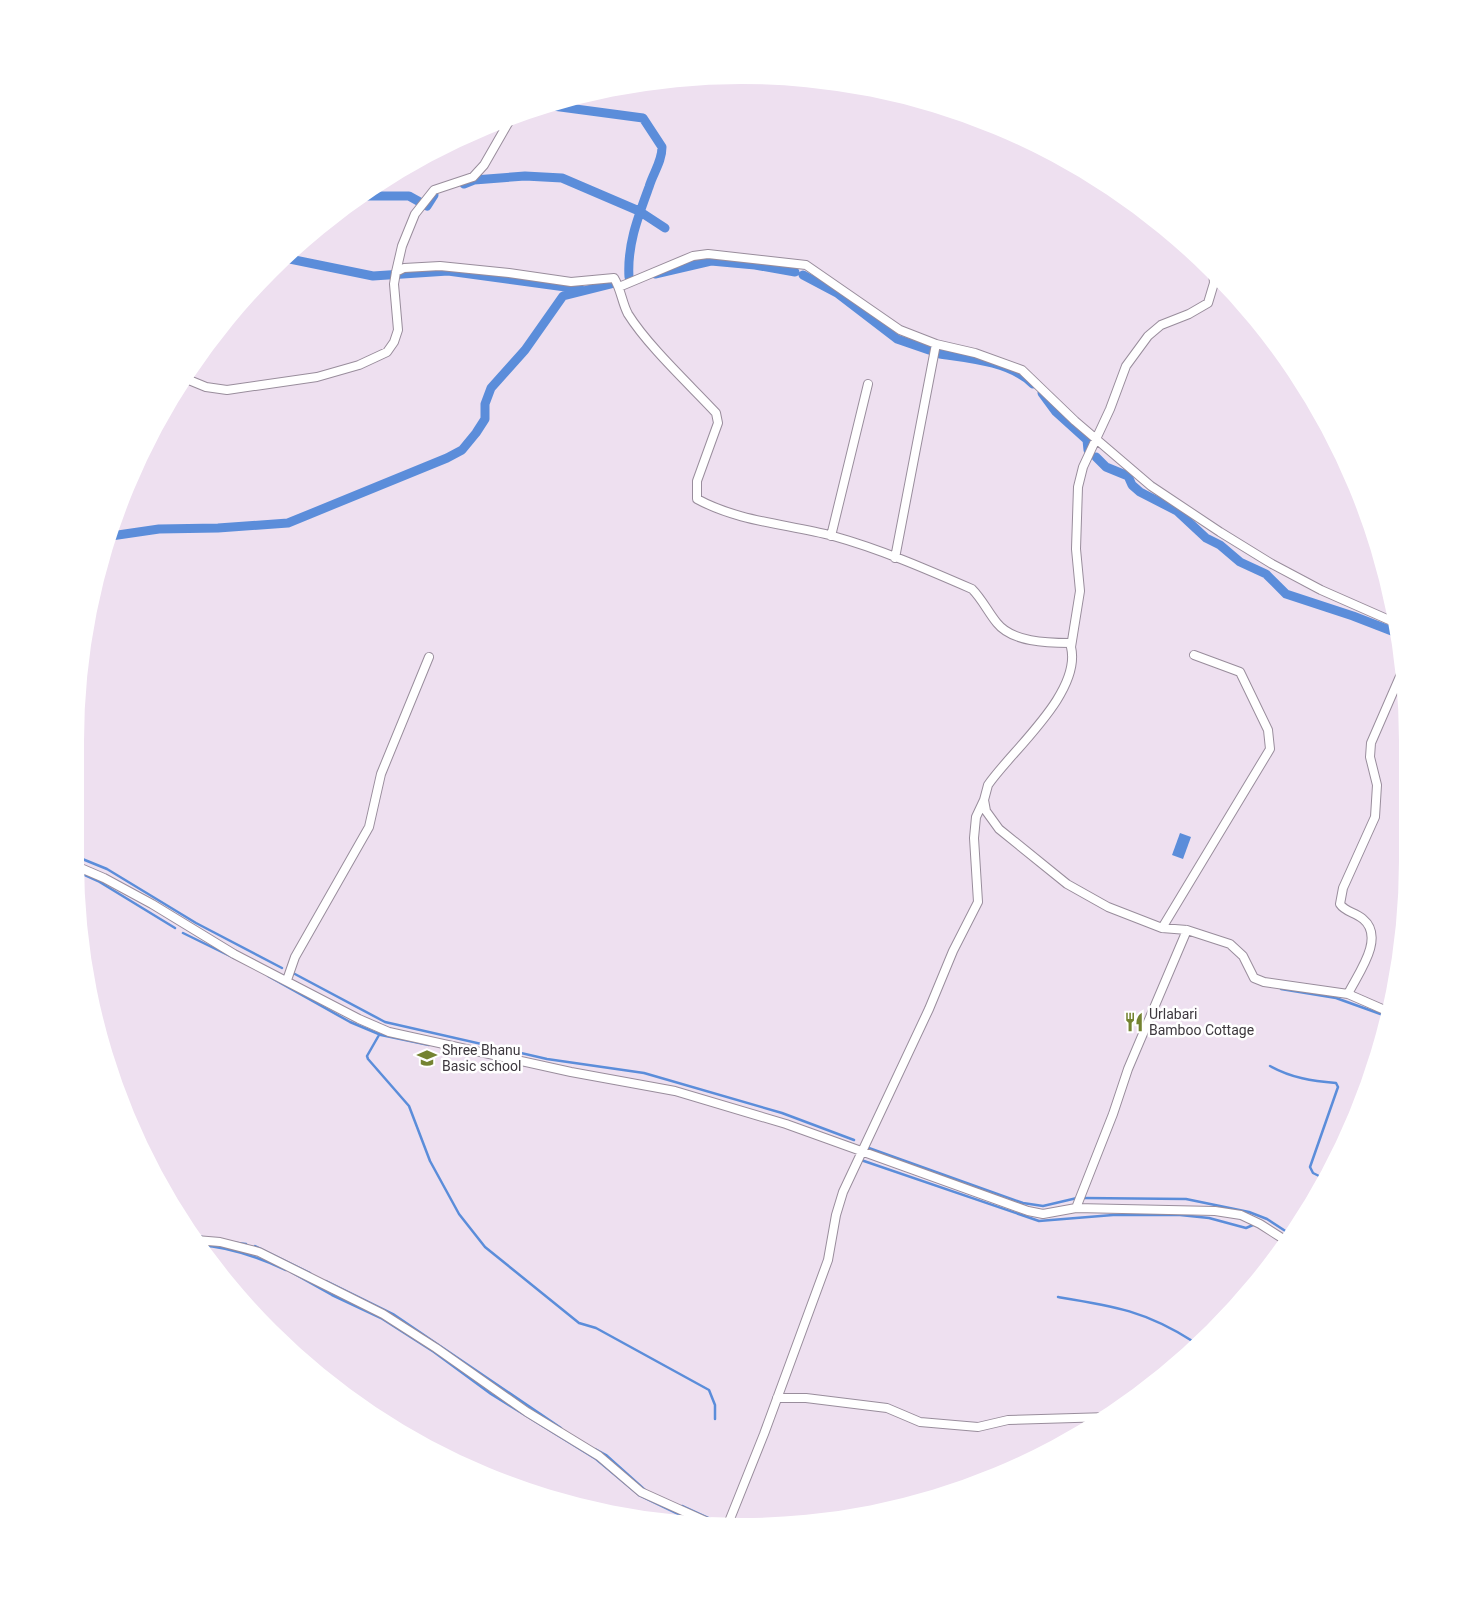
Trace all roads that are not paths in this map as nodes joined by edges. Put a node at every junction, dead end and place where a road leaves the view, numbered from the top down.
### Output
1 (505, 128) edge
2 (399, 259) junction
3 (404, 268) junction
4 (396, 272) junction
5 (1214, 284) edge
6 (619, 287) junction
7 (936, 344) junction
8 (192, 381) edge
9 (868, 384) dead end
10 (1095, 439) junction
11 (831, 536) junction
12 (895, 558) junction
13 (1388, 620) edge
14 (1071, 647) junction
15 (1194, 655) dead end
16 (429, 657) dead end
17 (1397, 684) edge
18 (984, 800) junction
19 (84, 870) edge
20 (1162, 928) junction
21 (1186, 930) junction
22 (287, 980) junction
23 (1348, 994) junction
24 (1382, 1010) edge
25 (861, 1150) junction
26 (1076, 1208) junction
27 (1280, 1237) edge
28 (206, 1241) edge
29 (777, 1398) junction
30 (1090, 1418) edge
31 (696, 1517) edge
32 (730, 1518) edge

1 - 2 street
2 - 3 street
2 - 4 street
3 - 4 street
3 - 6 street
4 - 8 street
5 - 10 street
6 - 7 street
6 - 11 street
7 - 10 street
7 - 12 street
9 - 11 street
10 - 13 street
10 - 14 street
11 - 12 street
12 - 14 street
14 - 18 street
15 - 20 street
16 - 22 street
17 - 23 street
18 - 20 street
18 - 25 street
19 - 22 street
20 - 21 street
21 - 23 street
21 - 26 street
22 - 25 street
23 - 24 street
25 - 26 street
25 - 29 street
26 - 27 street
28 - 31 street
29 - 30 street
29 - 32 street

